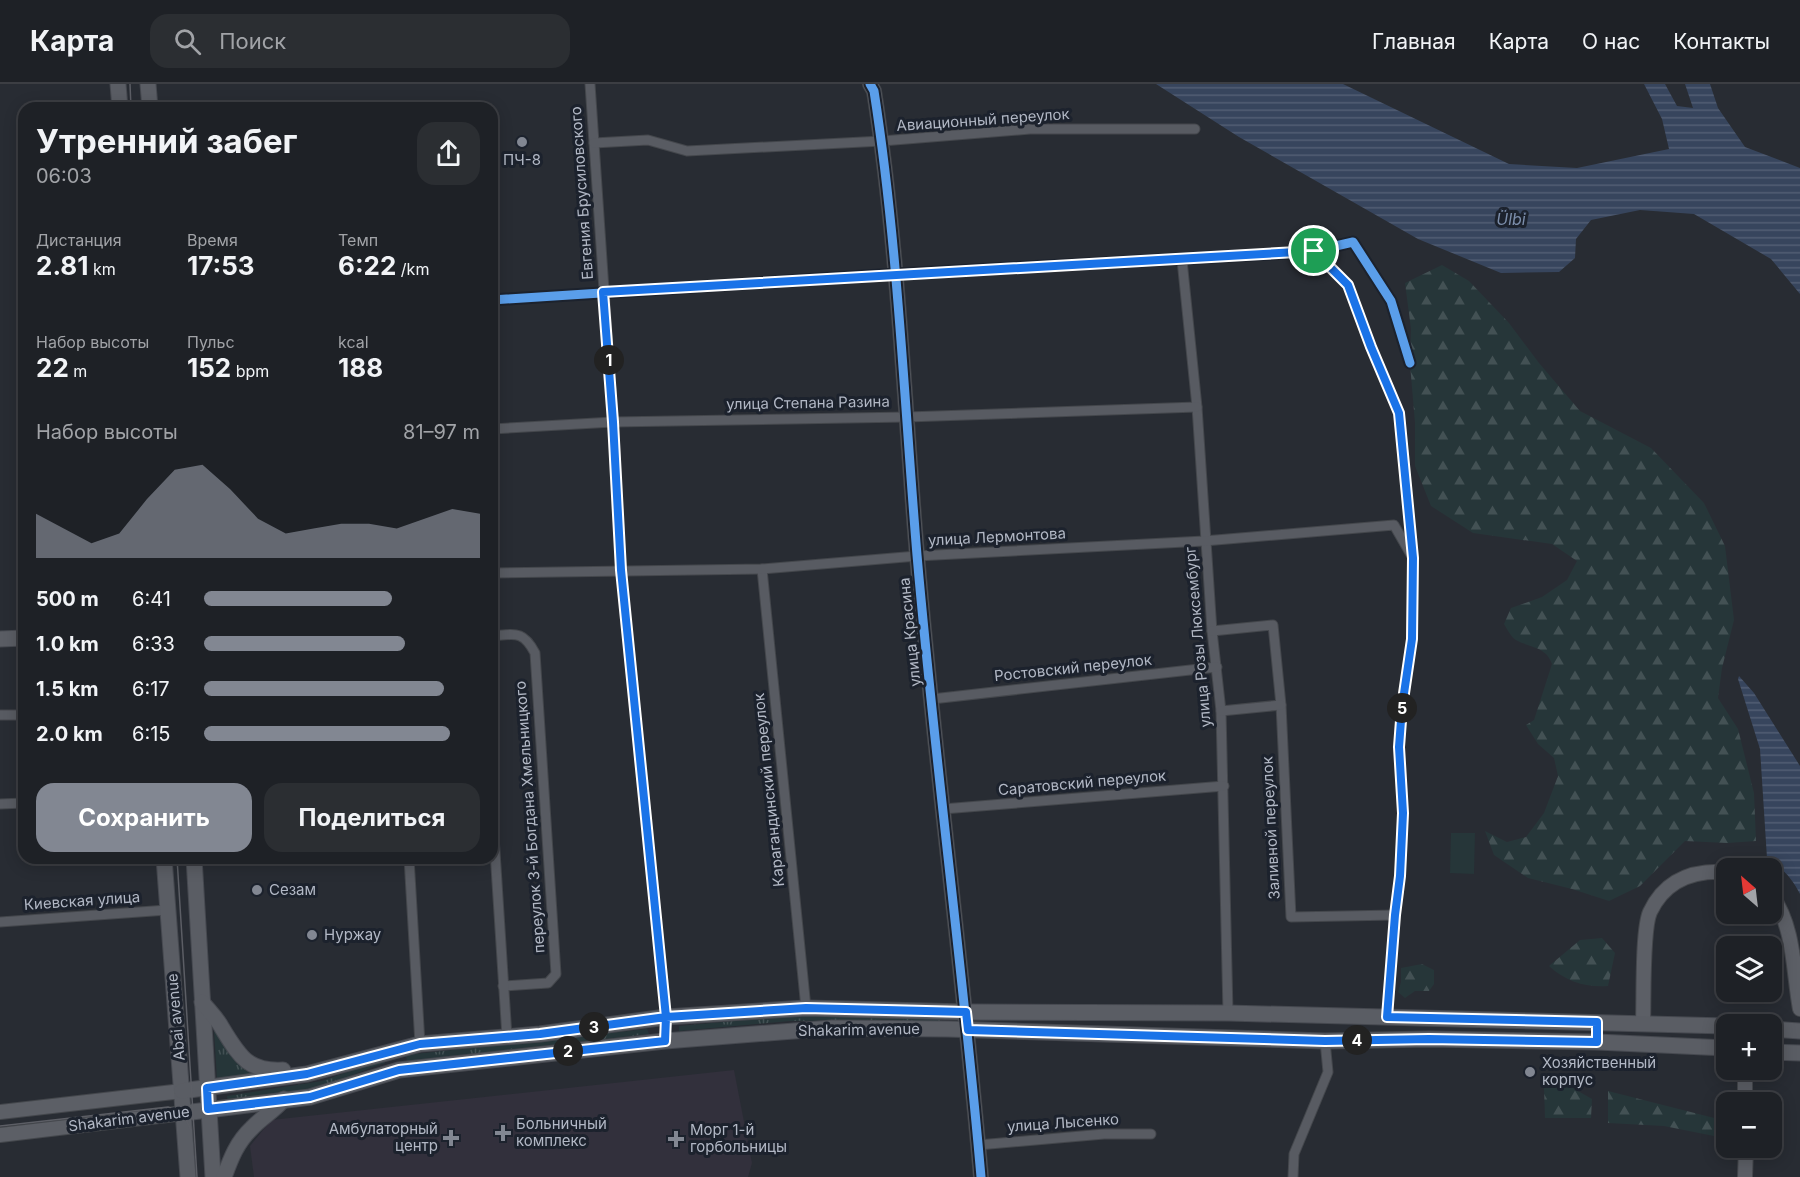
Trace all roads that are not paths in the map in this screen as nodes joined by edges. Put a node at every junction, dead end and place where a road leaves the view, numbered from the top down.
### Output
1 (118, 84) edge
2 (148, 84) edge
3 (590, 84) edge
4 (870, 84) edge
5 (120, 102) edge
6 (150, 102) edge
7 (1195, 129) dead end
8 (882, 141) junction
9 (594, 143) junction
10 (1314, 251) junction
11 (1182, 260) junction
12 (896, 274) junction
13 (603, 292) junction
14 (498, 300) edge
15 (1410, 363) dead end
16 (1197, 406) junction
17 (907, 417) junction
18 (613, 422) junction
19 (498, 429) edge
20 (1204, 541) junction
21 (917, 556) junction
22 (1413, 558) junction
23 (762, 569) junction
24 (621, 570) junction
25 (498, 573) edge
26 (1212, 631) junction
27 (498, 636) edge
28 (18, 638) edge
29 (0, 639) edge
30 (1216, 668) junction
31 (932, 699) junction
32 (1281, 705) junction
33 (1221, 711) junction
34 (0, 715) edge
35 (18, 715) edge
36 (1224, 786) junction
37 (18, 803) edge
38 (0, 804) edge
39 (943, 809) junction
40 (164, 864) edge
41 (194, 864) edge
42 (409, 864) edge
43 (496, 864) edge
44 (1716, 872) edge
45 (167, 910) junction
46 (1395, 915) junction
47 (1782, 915) edge
48 (0, 922) edge
49 (503, 986) junction
50 (202, 1002) junction
51 (806, 1008) junction
52 (1800, 1009) edge
53 (966, 1012) junction
54 (1228, 1012) junction
55 (1279, 1014) junction
56 (666, 1017) junction
57 (1387, 1017) junction
58 (1423, 1017) junction
59 (1597, 1022) junction
60 (1643, 1023) junction
61 (1716, 1026) edge
62 (968, 1030) junction
63 (1782, 1030) edge
64 (1800, 1031) edge
65 (507, 1036) junction
66 (1422, 1039) junction
67 (1278, 1040) junction
68 (665, 1041) junction
69 (1325, 1041) junction
70 (1597, 1042) junction
71 (420, 1044) junction
72 (1716, 1048) edge
73 (394, 1050) junction
74 (1782, 1052) edge
75 (1800, 1053) edge
76 (399, 1070) junction
77 (299, 1075) junction
78 (207, 1088) junction
79 (182, 1091) junction
80 (284, 1100) junction
81 (208, 1109) junction
82 (0, 1112) edge
83 (184, 1113) junction
84 (1151, 1134) dead end
85 (0, 1135) edge
86 (978, 1145) junction
87 (1746, 1158) edge
88 (188, 1177) edge
89 (213, 1177) edge
90 (224, 1177) edge
91 (981, 1177) edge
92 (1293, 1177) edge
93 (1745, 1177) edge

1 - 5 main road
2 - 6 main road
3 - 9 street, Евгения Брусиловского
4 - 8 street, улица Красина
7 - 8 street, Авиационный переулок
8 - 9 street, Авиационный переулок
8 - 12 street, улица Красина
9 - 13 street, Евгения Брусиловского
10 - 11 street
10 - 15 street
10 - 22 street
11 - 12 street
11 - 16 street, улица Розы Люксембург
12 - 13 street
12 - 17 street, улица Красина
13 - 14 street
13 - 18 street, Евгения Брусиловского
16 - 17 street, улица Степана Разина
16 - 20 street, улица Розы Люксембург
17 - 18 street, улица Степана Разина
17 - 21 street, улица Красина
18 - 19 street, улица Степана Разина
18 - 24 street, Евгения Брусиловского
20 - 21 street, улица Лермонтова
20 - 22 street, улица Лермонтова
20 - 26 street, улица Розы Люксембург
21 - 23 street, улица Лермонтова
21 - 31 street, улица Красина
22 - 46 street
23 - 24 street, улица Лермонтова
23 - 51 street, Карагандинский переулок
24 - 25 street, улица Лермонтова
24 - 56 street, Евгения Брусиловского
26 - 30 street, улица Розы Люксембург
26 - 32 street, Заливной переулок
27 - 49 street, переулок 3-й Богдана Хмельницкого
28 - 29 main road
30 - 31 street, Ростовский переулок
30 - 33 street, улица Розы Люксембург
31 - 39 street, улица Красина
32 - 33 street
32 - 46 street, Заливной переулок
33 - 36 street, улица Розы Люксембург
34 - 35 street
36 - 39 street, Саратовский переулок
36 - 54 street, улица Розы Люксембург
37 - 38 street
39 - 53 street, улица Красина
40 - 45 main road, Abai avenue
41 - 50 main road, Abai avenue
42 - 71 street
43 - 49 street
44 - 60 street
45 - 48 street, Киевская улица
45 - 79 main road, Abai avenue
46 - 57 street
47 - 52 street
49 - 65 street
50 - 77 main road
50 - 78 main road, Abai avenue
51 - 53 main road, Shakarim avenue
51 - 56 main road, Shakarim avenue
53 - 54 main road, Shakarim avenue
53 - 62 street, улица Красина
54 - 55 main road, Shakarim avenue
55 - 57 main road, Shakarim avenue
55 - 67 main road
56 - 65 main road, Shakarim avenue
56 - 68 main road
57 - 58 main road, Shakarim avenue
58 - 59 main road, Shakarim avenue
58 - 66 main road
59 - 60 main road
59 - 70 street
60 - 61 main road
62 - 67 main road, Shakarim avenue
62 - 68 main road, Shakarim avenue
62 - 86 street, улица Красина
63 - 64 main road
65 - 71 main road, Shakarim avenue
66 - 69 main road, Shakarim avenue
66 - 70 main road, Shakarim avenue
67 - 69 main road, Shakarim avenue
68 - 76 main road, Shakarim avenue
69 - 92 street
70 - 72 main road, Shakarim avenue
71 - 73 main road, Shakarim avenue
73 - 76 main road
73 - 77 main road, Shakarim avenue
74 - 75 main road
76 - 80 main road, Shakarim avenue
77 - 78 main road, Shakarim avenue
78 - 79 main road, Shakarim avenue
78 - 81 main road, Abai avenue
79 - 82 street, Shakarim avenue
79 - 83 main road, Abai avenue
80 - 81 main road, Shakarim avenue
80 - 90 main road
81 - 83 main road, Shakarim avenue
81 - 89 main road, Abai avenue
83 - 85 street, Shakarim avenue
83 - 88 main road, Abai avenue
84 - 86 street, улица Лысенко
86 - 91 street, улица Красина
87 - 93 street

